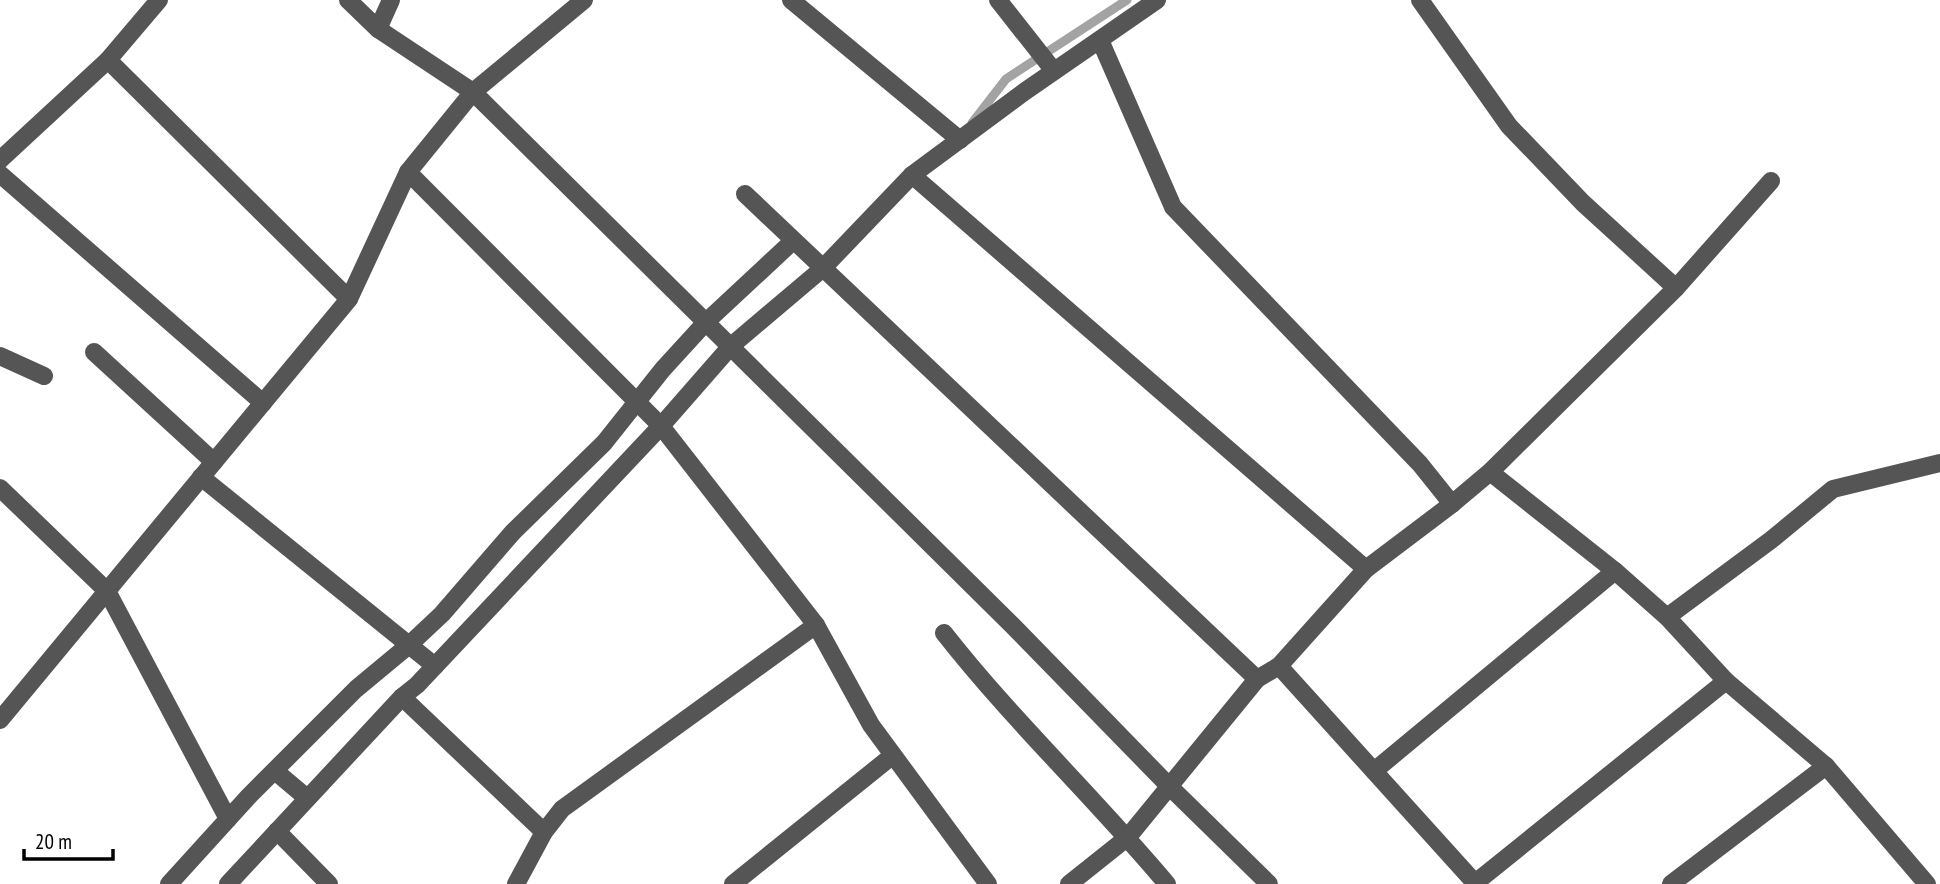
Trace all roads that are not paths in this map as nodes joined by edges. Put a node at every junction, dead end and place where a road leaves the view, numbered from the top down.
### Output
1 (159, 0) edge
2 (348, 0) edge
3 (391, 0) edge
4 (584, 0) edge
5 (791, 0) edge
6 (998, 0) edge
7 (1157, 0) edge
8 (1420, 0) edge
9 (378, 29) junction
10 (1100, 40) junction
11 (108, 60) junction
12 (1054, 71) junction
13 (473, 92) junction
14 (960, 140) junction
15 (0, 160) edge
16 (408, 172) junction
17 (0, 174) edge
18 (912, 175) junction
19 (1770, 181) dead end
20 (745, 194) dead end
21 (793, 242) junction
22 (822, 269) junction
23 (1676, 288) junction
24 (349, 299) junction
25 (706, 322) junction
26 (731, 346) junction
27 (94, 352) dead end
28 (0, 356) edge
29 (44, 376) dead end
30 (636, 402) junction
31 (263, 403) junction
32 (661, 426) junction
33 (214, 462) junction
34 (1940, 463) edge
35 (1490, 472) junction
36 (201, 478) junction
37 (0, 488) edge
38 (1452, 504) junction
39 (1366, 569) junction
40 (1615, 572) junction
41 (107, 591) junction
42 (1667, 617) junction
43 (816, 625) junction
44 (944, 633) dead end
45 (409, 645) junction
46 (435, 666) junction
47 (1279, 666) junction
48 (1257, 679) junction
49 (1726, 681) junction
50 (402, 697) junction
51 (0, 720) edge
52 (892, 756) junction
53 (1826, 766) junction
54 (275, 771) junction
55 (1374, 771) junction
56 (1170, 787) junction
57 (307, 798) junction
58 (229, 819) junction
59 (277, 831) junction
60 (544, 832) junction
61 (1128, 837) junction
62 (1476, 883) edge
63 (169, 884) edge
64 (228, 884) edge
65 (328, 884) edge
66 (516, 884) edge
67 (733, 884) edge
68 (988, 884) edge
69 (1069, 884) edge
70 (1167, 884) edge
71 (1269, 884) edge
72 (1671, 884) edge
73 (1927, 884) edge

1 - 11 street
2 - 9 street
3 - 9 street
4 - 13 street
5 - 14 street
6 - 12 street
7 - 10 street
8 - 23 street
9 - 13 street
10 - 12 street
10 - 38 street
11 - 15 street
11 - 24 street
12 - 14 street
13 - 16 street
13 - 25 street
14 - 18 street
16 - 24 street
16 - 30 street
17 - 31 street
18 - 22 street
18 - 39 street
19 - 23 street
20 - 21 street
21 - 22 street
21 - 25 street
22 - 26 street
22 - 48 street
23 - 35 street
24 - 31 street
25 - 26 street
25 - 30 street
26 - 32 street
26 - 56 street
27 - 33 street
28 - 29 street
30 - 32 street
30 - 45 street
31 - 33 street
32 - 43 street
32 - 46 street
33 - 36 street
34 - 42 street
35 - 38 street
35 - 40 street
36 - 41 street
36 - 45 street
37 - 41 street
38 - 39 street
39 - 47 street
40 - 42 street
40 - 55 street
41 - 51 street
41 - 58 street
42 - 49 street
43 - 52 street
43 - 60 street
44 - 61 street
45 - 46 street
45 - 54 street
46 - 50 street
47 - 48 street
47 - 55 street
48 - 56 street
49 - 53 street
49 - 62 street
50 - 57 street
50 - 60 street
52 - 67 street
52 - 68 street
53 - 72 street
53 - 73 street
54 - 57 street
54 - 58 street
55 - 62 street
56 - 61 street
56 - 71 street
57 - 59 street
58 - 63 street
59 - 64 street
59 - 65 street
60 - 66 street
61 - 69 street
61 - 70 street

